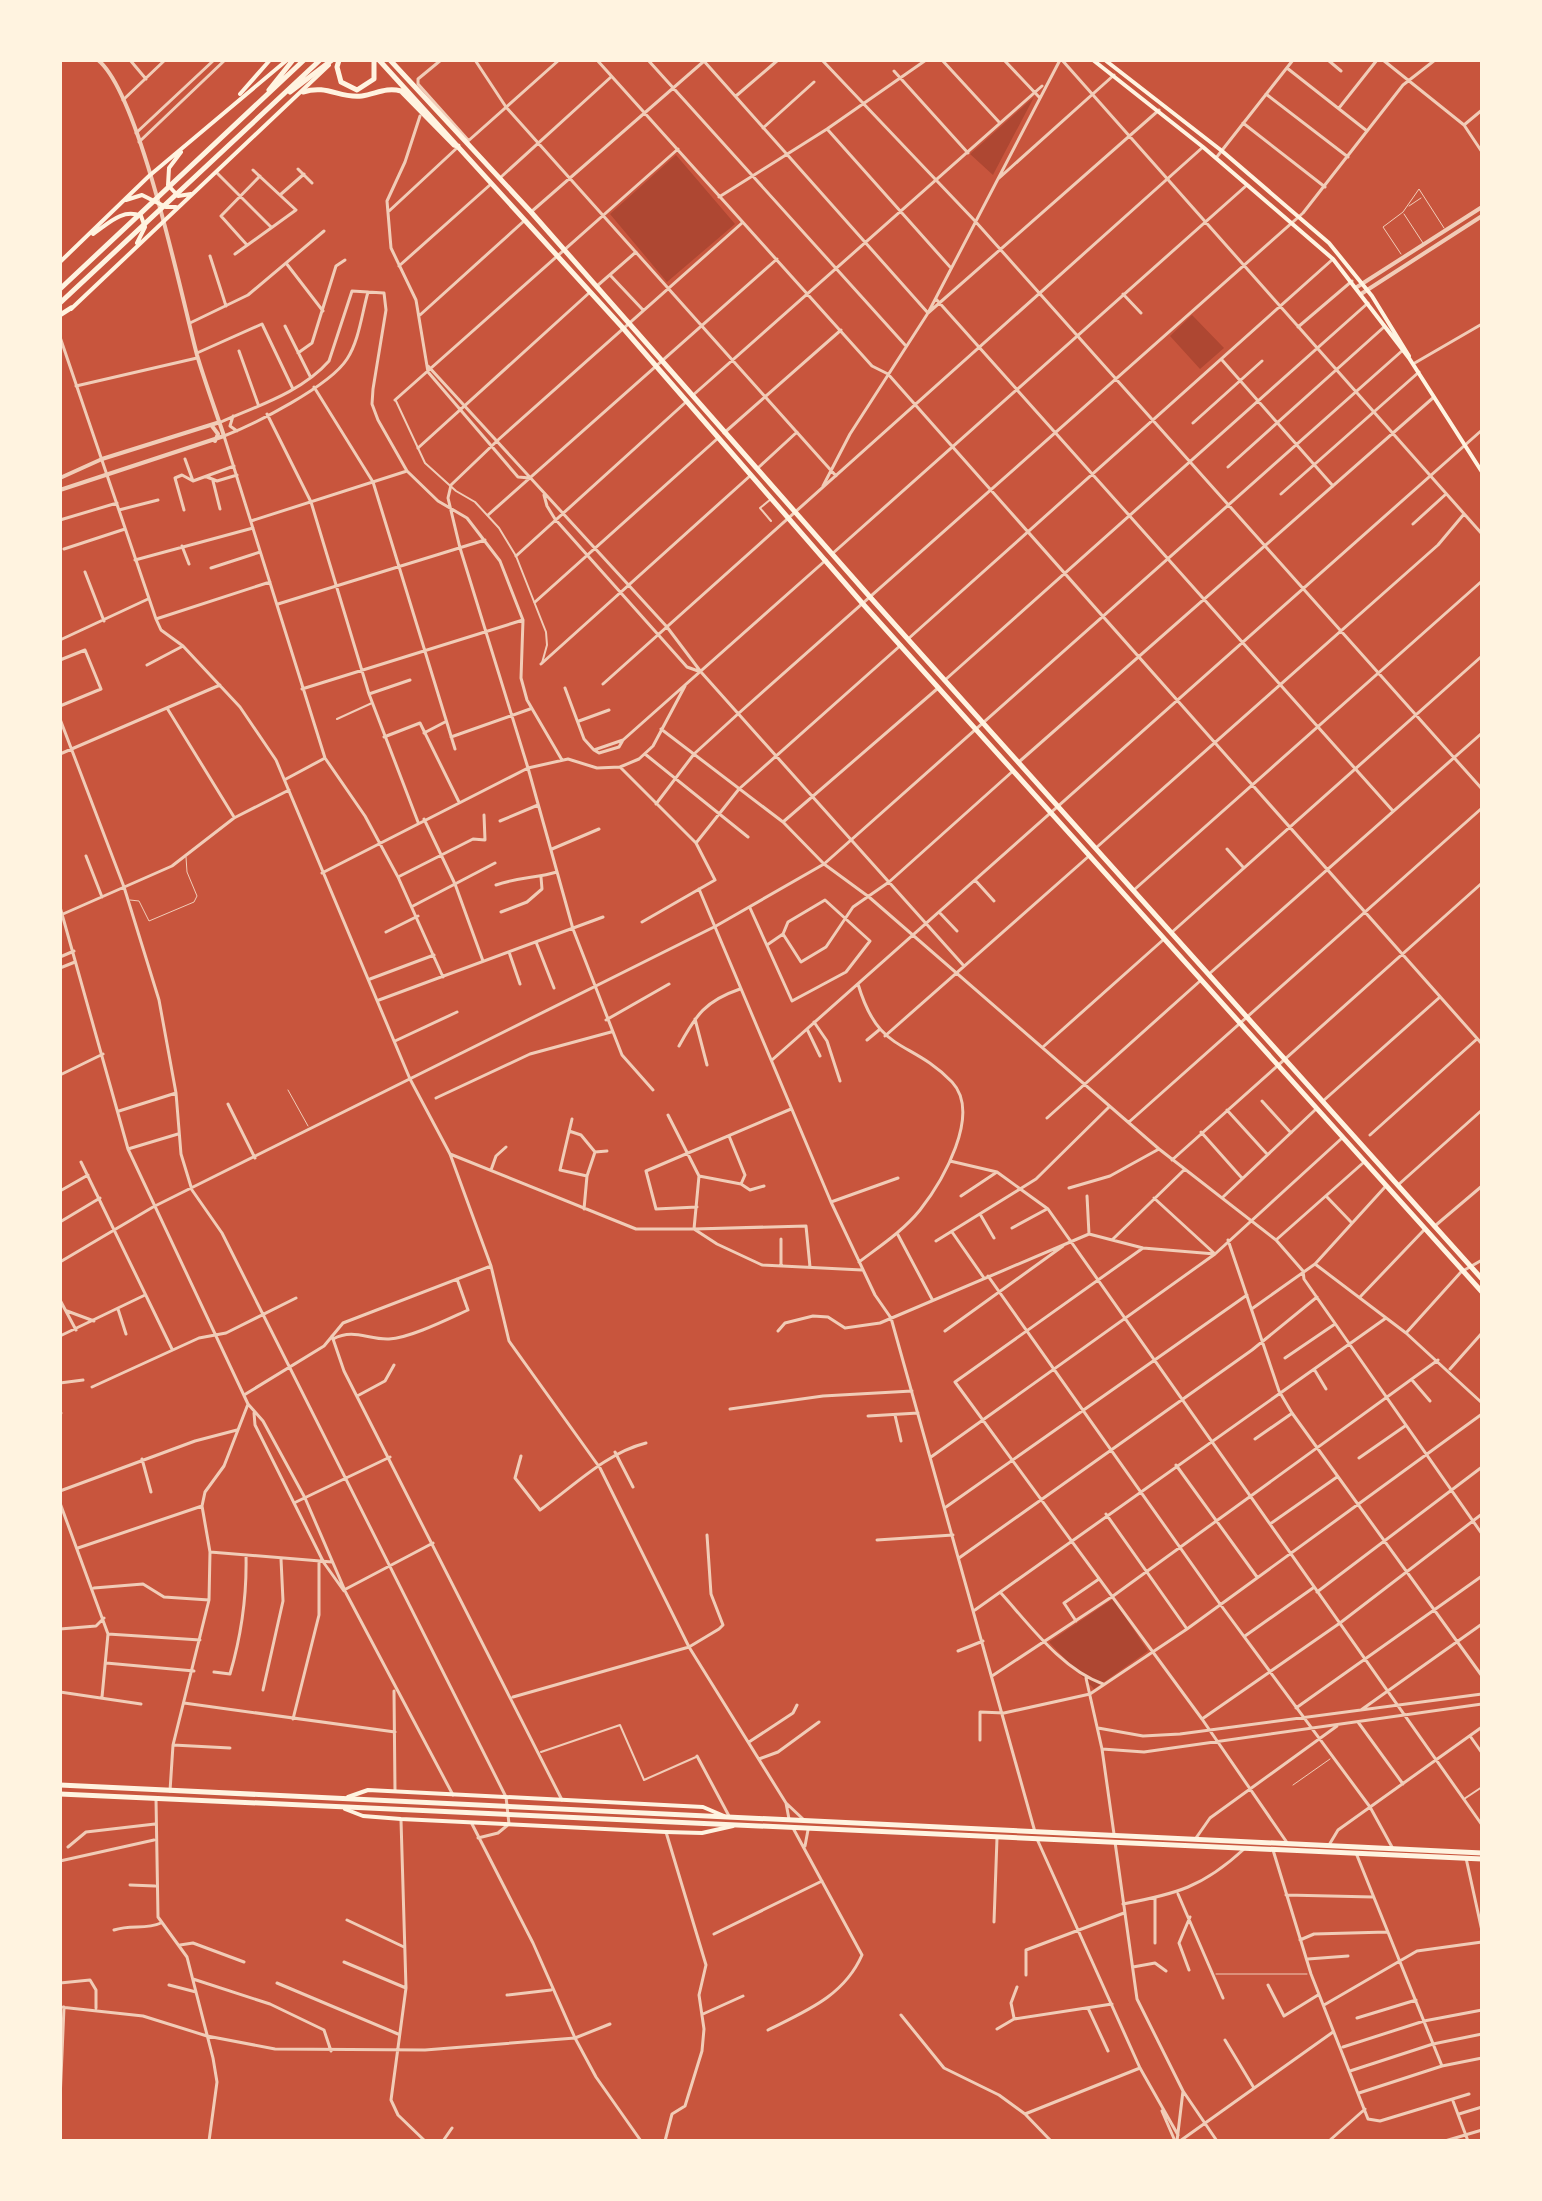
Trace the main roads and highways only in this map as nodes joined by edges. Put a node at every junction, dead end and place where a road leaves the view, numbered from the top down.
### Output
1 (270, 60) edge
2 (287, 60) edge
3 (293, 60) edge
4 (304, 60) edge
5 (320, 60) edge
6 (335, 60) edge
7 (376, 60) edge
8 (390, 60) edge
9 (1093, 60) edge
10 (1105, 60) edge
11 (303, 92) junction
12 (260, 102) junction
13 (232, 104) junction
14 (264, 112) junction
15 (188, 144) junction
16 (459, 146) junction
17 (199, 189) junction
18 (123, 201) junction
19 (182, 205) junction
20 (83, 240) junction
21 (134, 248) junction
22 (60, 262) edge
23 (60, 289) edge
24 (60, 303) edge
25 (71, 308) joint
26 (60, 317) edge
27 (1404, 350) junction
28 (1479, 465) edge
29 (1482, 472) edge
30 (1482, 1279) edge
31 (1482, 1292) edge
32 (60, 1785) edge
33 (60, 1794) edge
34 (343, 1799) junction
35 (343, 1808) junction
36 (730, 1818) junction
37 (733, 1826) junction
38 (1115, 1840) junction
39 (1482, 1856) edge

1 - 13 main road
2 - 13 main road
3 - 12 main road
4 - 12 main road
5 - 14 main road
6 - 7 main road
6 - 11 main road
6 - 14 main road
7 - 16 main road
8 - 30 main road
9 - 27 main road
10 - 27 main road
11 - 16 main road
11 - 17 main road
12 - 23 main road
13 - 15 main road
14 - 24 main road
15 - 17 main road
15 - 18 main road
16 - 31 main road
17 - 19 main road
18 - 19 main road
18 - 20 main road
19 - 21 main road
20 - 21 main road
20 - 22 main road
21 - 25 main road
25 - 26 main road
27 - 28 main road
28 - 29 main road
32 - 34 main road
33 - 35 main road
34 - 36 main road
34 - 36 main road
35 - 37 main road
35 - 37 main road
36 - 38 main road
37 - 38 main road
38 - 39 main road
38 - 39 main road

